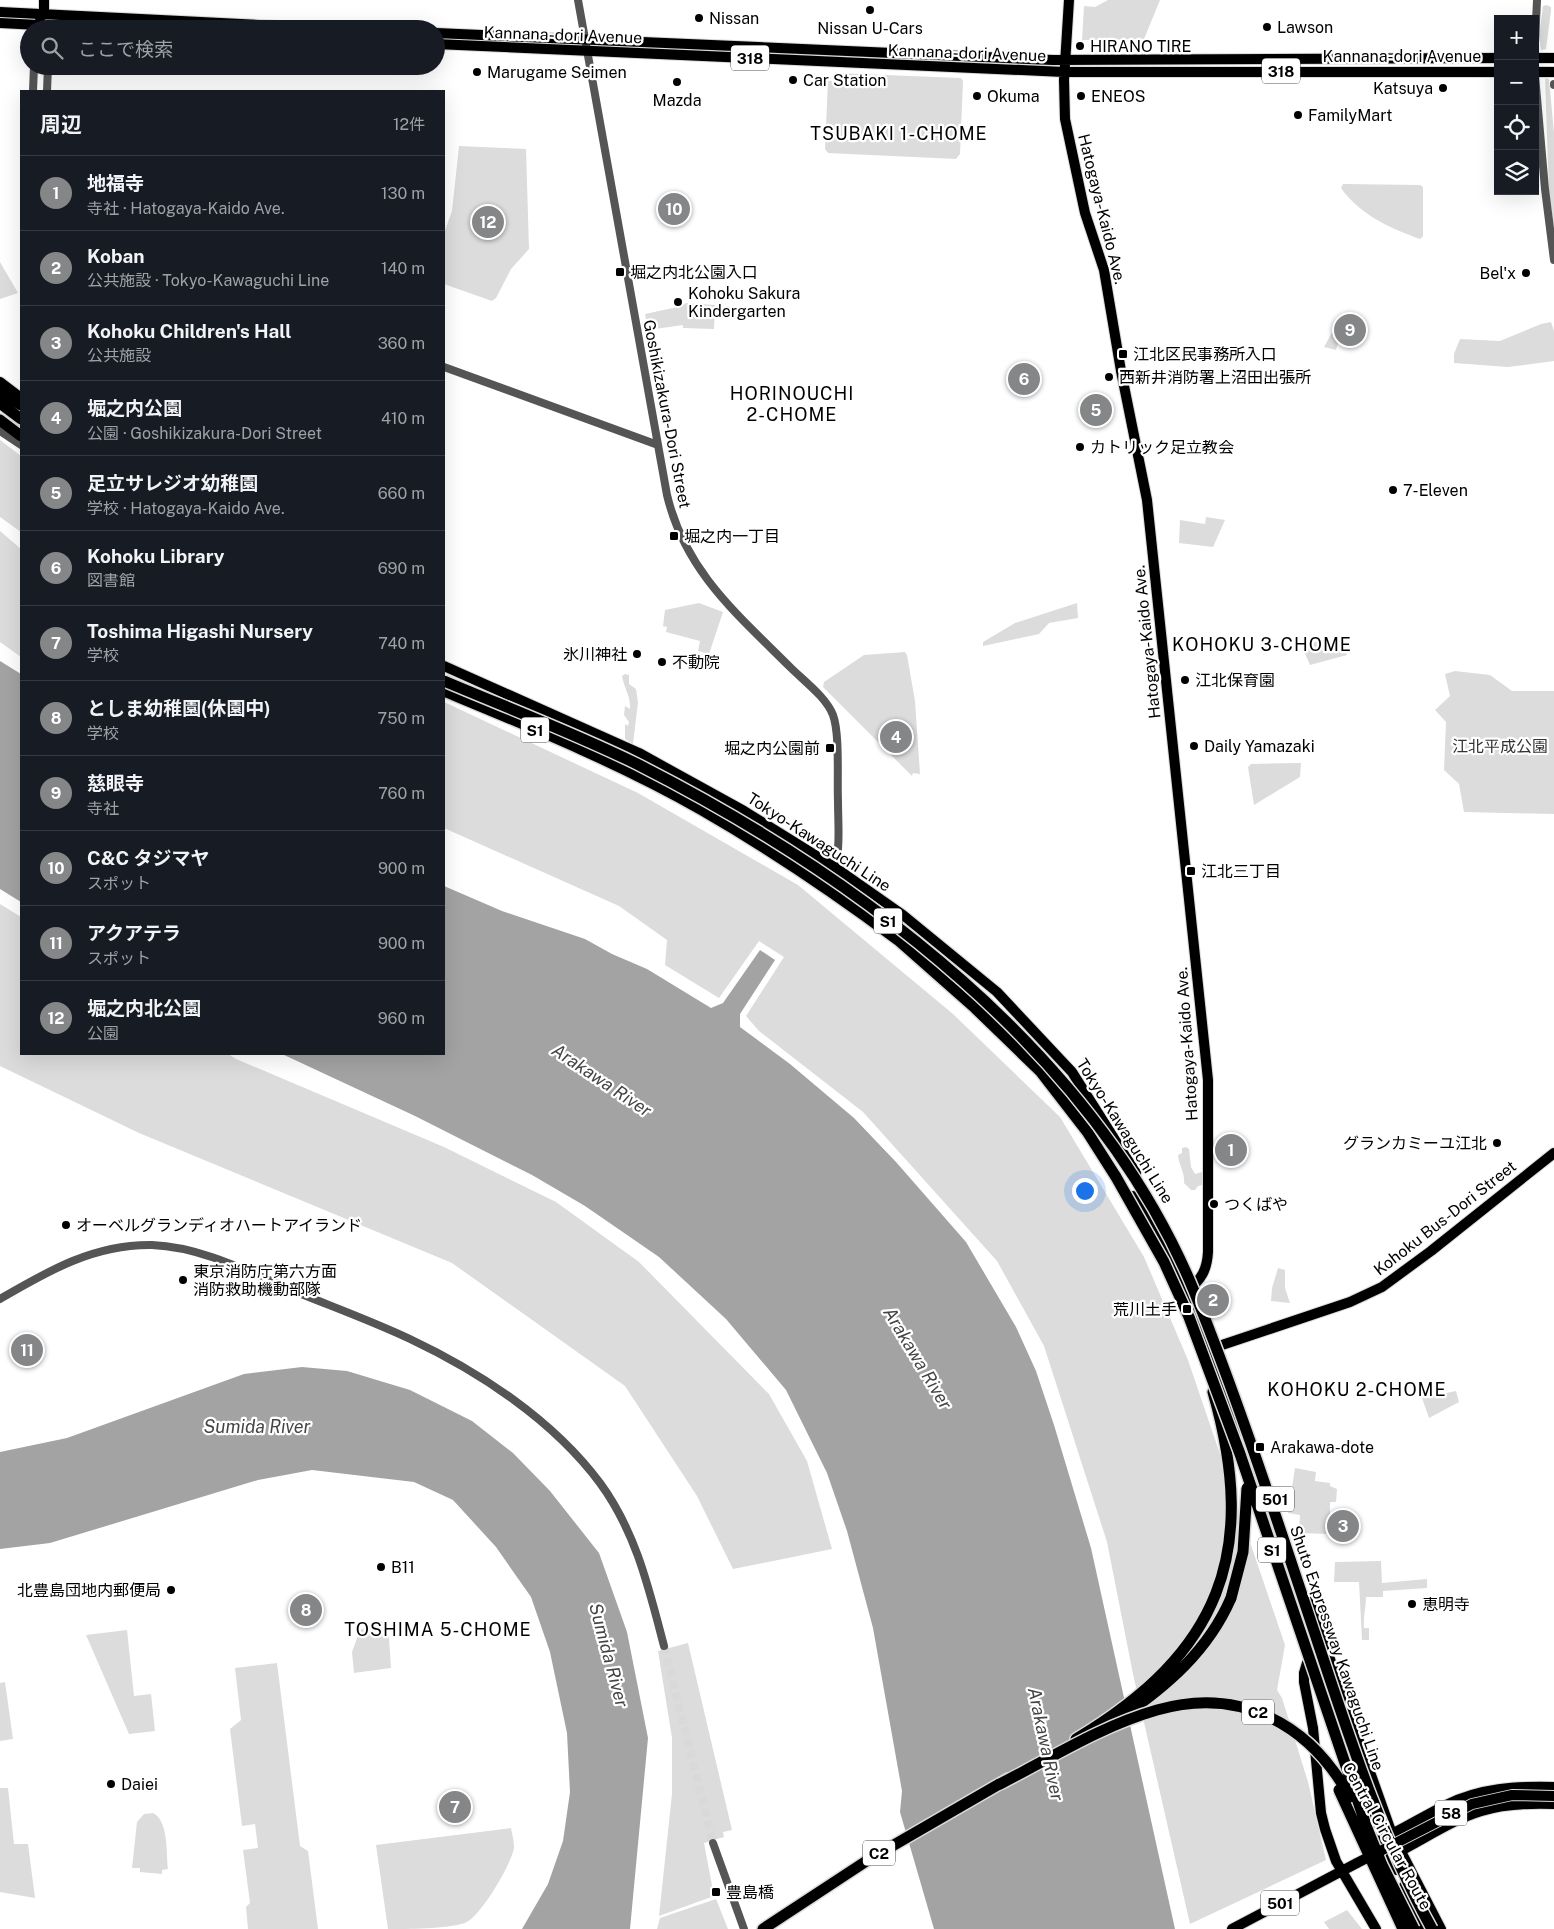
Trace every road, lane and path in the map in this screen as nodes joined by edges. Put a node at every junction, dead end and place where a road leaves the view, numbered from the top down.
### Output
1 (44, 0) edge
2 (578, 0) edge
3 (1069, 0) edge
4 (1537, 0) edge
5 (0, 12) edge
6 (44, 13) junction
7 (1536, 15) edge
8 (40, 20) edge
9 (47, 20) edge
10 (174, 20) edge
11 (0, 23) edge
12 (20, 25) edge
13 (445, 33) edge
14 (585, 39) junction
15 (445, 44) edge
16 (587, 50) junction
17 (1494, 58) edge
18 (1539, 58) edge
19 (1554, 58) edge
20 (1065, 60) junction
21 (1064, 72) junction
22 (1494, 72) edge
23 (1554, 72) edge
24 (1539, 74) edge
25 (33, 75) edge
26 (48, 75) edge
27 (32, 90) edge
28 (47, 90) edge
29 (1538, 105) edge
30 (1554, 260) edge
31 (445, 367) edge
32 (0, 382) edge
33 (0, 391) edge
34 (20, 397) edge
35 (0, 403) edge
36 (20, 404) edge
37 (0, 415) edge
38 (20, 418) edge
39 (0, 420) edge
40 (0, 425) edge
41 (20, 430) edge
42 (0, 431) edge
43 (20, 435) edge
44 (20, 440) edge
45 (20, 444) edge
46 (658, 445) junction
47 (445, 666) edge
48 (445, 681) edge
49 (445, 686) edge
50 (445, 691) edge
51 (836, 868) junction
52 (828, 885) junction
53 (1554, 1153) edge
54 (1195, 1285) junction
55 (1184, 1292) junction
56 (0, 1299) edge
57 (1201, 1310) junction
58 (1194, 1330) junction
59 (1213, 1348) junction
60 (664, 1646) tunnel mouth
61 (1328, 1654) junction
62 (1317, 1657) junction
63 (1001, 1787) junction
64 (1554, 1788) edge
65 (1554, 1796) edge
66 (1554, 1804) edge
67 (1392, 1834) junction
68 (1382, 1839) junction
69 (713, 1843) tunnel mouth
70 (1400, 1851) junction
71 (1390, 1856) junction
72 (1342, 1871) junction
73 (744, 1929) edge
74 (763, 1929) edge
75 (770, 1929) edge
76 (1232, 1929) edge
77 (1376, 1929) edge
78 (1403, 1929) edge
79 (1414, 1929) edge
80 (1420, 1929) edge
81 (1425, 1929) edge
82 (1432, 1929) edge
83 (1441, 1929) edge

1 - 6 main road
2 - 14 street, Goshikizakura-Dori Street
3 - 20 main road, Hatogaya-Kaido Ave.
4 - 7 street
5 - 6 main road
6 - 8 main road
6 - 9 main road
6 - 10 main road
11 - 12 main road
13 - 14 main road, Kannana-dori Avenue / 318
14 - 16 street, Goshikizakura-Dori Street
14 - 20 main road, Kannana-dori Avenue / 318
15 - 16 main road, Kannana-dori Avenue / 318
16 - 21 main road, Kannana-dori Avenue / 318
16 - 46 street, Goshikizakura-Dori Street
17 - 20 main road, Kannana-dori Avenue / 318
18 - 19 main road
20 - 21 main road, Hatogaya-Kaido Ave.
21 - 22 main road, Kannana-dori Avenue / 318
21 - 54 main road, Hatogaya-Kaido Ave.
23 - 24 main road
25 - 27 street
26 - 28 street
29 - 30 street
31 - 46 street
32 - 34 main road
33 - 36 highway
35 - 38 highway
37 - 41 main road
39 - 43 highway
40 - 44 highway
42 - 45 street
46 - 51 street, Goshikizakura-Dori Street
47 - 51 main road, Tokyo-Kawaguchi Line
48 - 57 highway, Shuto Expressway Kawaguchi Line / S1, bridge
49 - 52 main road, Tokyo-Kawaguchi Line
50 - 58 highway, Shuto Expressway Kawaguchi Line / S1, bridge
51 - 52 street
51 - 54 main road, Tokyo-Kawaguchi Line
52 - 55 main road, Tokyo-Kawaguchi Line
53 - 59 main road, Kohoku Bus-Dori Street
54 - 55 main road
54 - 59 main road, Tokyo-Kawaguchi Line
55 - 59 main road, Tokyo-Kawaguchi Line
56 - 60 street
57 - 63 highway, Central Circular Route / S1, bridge
57 - 82 highway, Shuto Expressway Kawaguchi Line / S1, bridge
58 - 63 highway, Shuto Expressway Kawaguchi Line / S1, bridge
58 - 79 highway, Shuto Expressway Kawaguchi Line / S1, bridge
59 - 61 main road, 501
59 - 62 main road, 501
61 - 62 main road
61 - 67 main road, 501
62 - 68 main road
62 - 72 main road
63 - 74 highway, Central Circular Route / C2
63 - 75 highway, Central Circular Route / C2
63 - 78 highway, Central Circular Route / C2, bridge
63 - 80 highway, Central Circular Route / C2, bridge
64 - 67 main road, 58
65 - 72 main road, 58, bridge
66 - 70 main road, 58
67 - 68 main road, 58
67 - 70 main road, 501
68 - 71 main road
69 - 73 street
70 - 71 main road, 58
70 - 83 main road
71 - 81 main road
72 - 76 main road, 501
72 - 77 main road

